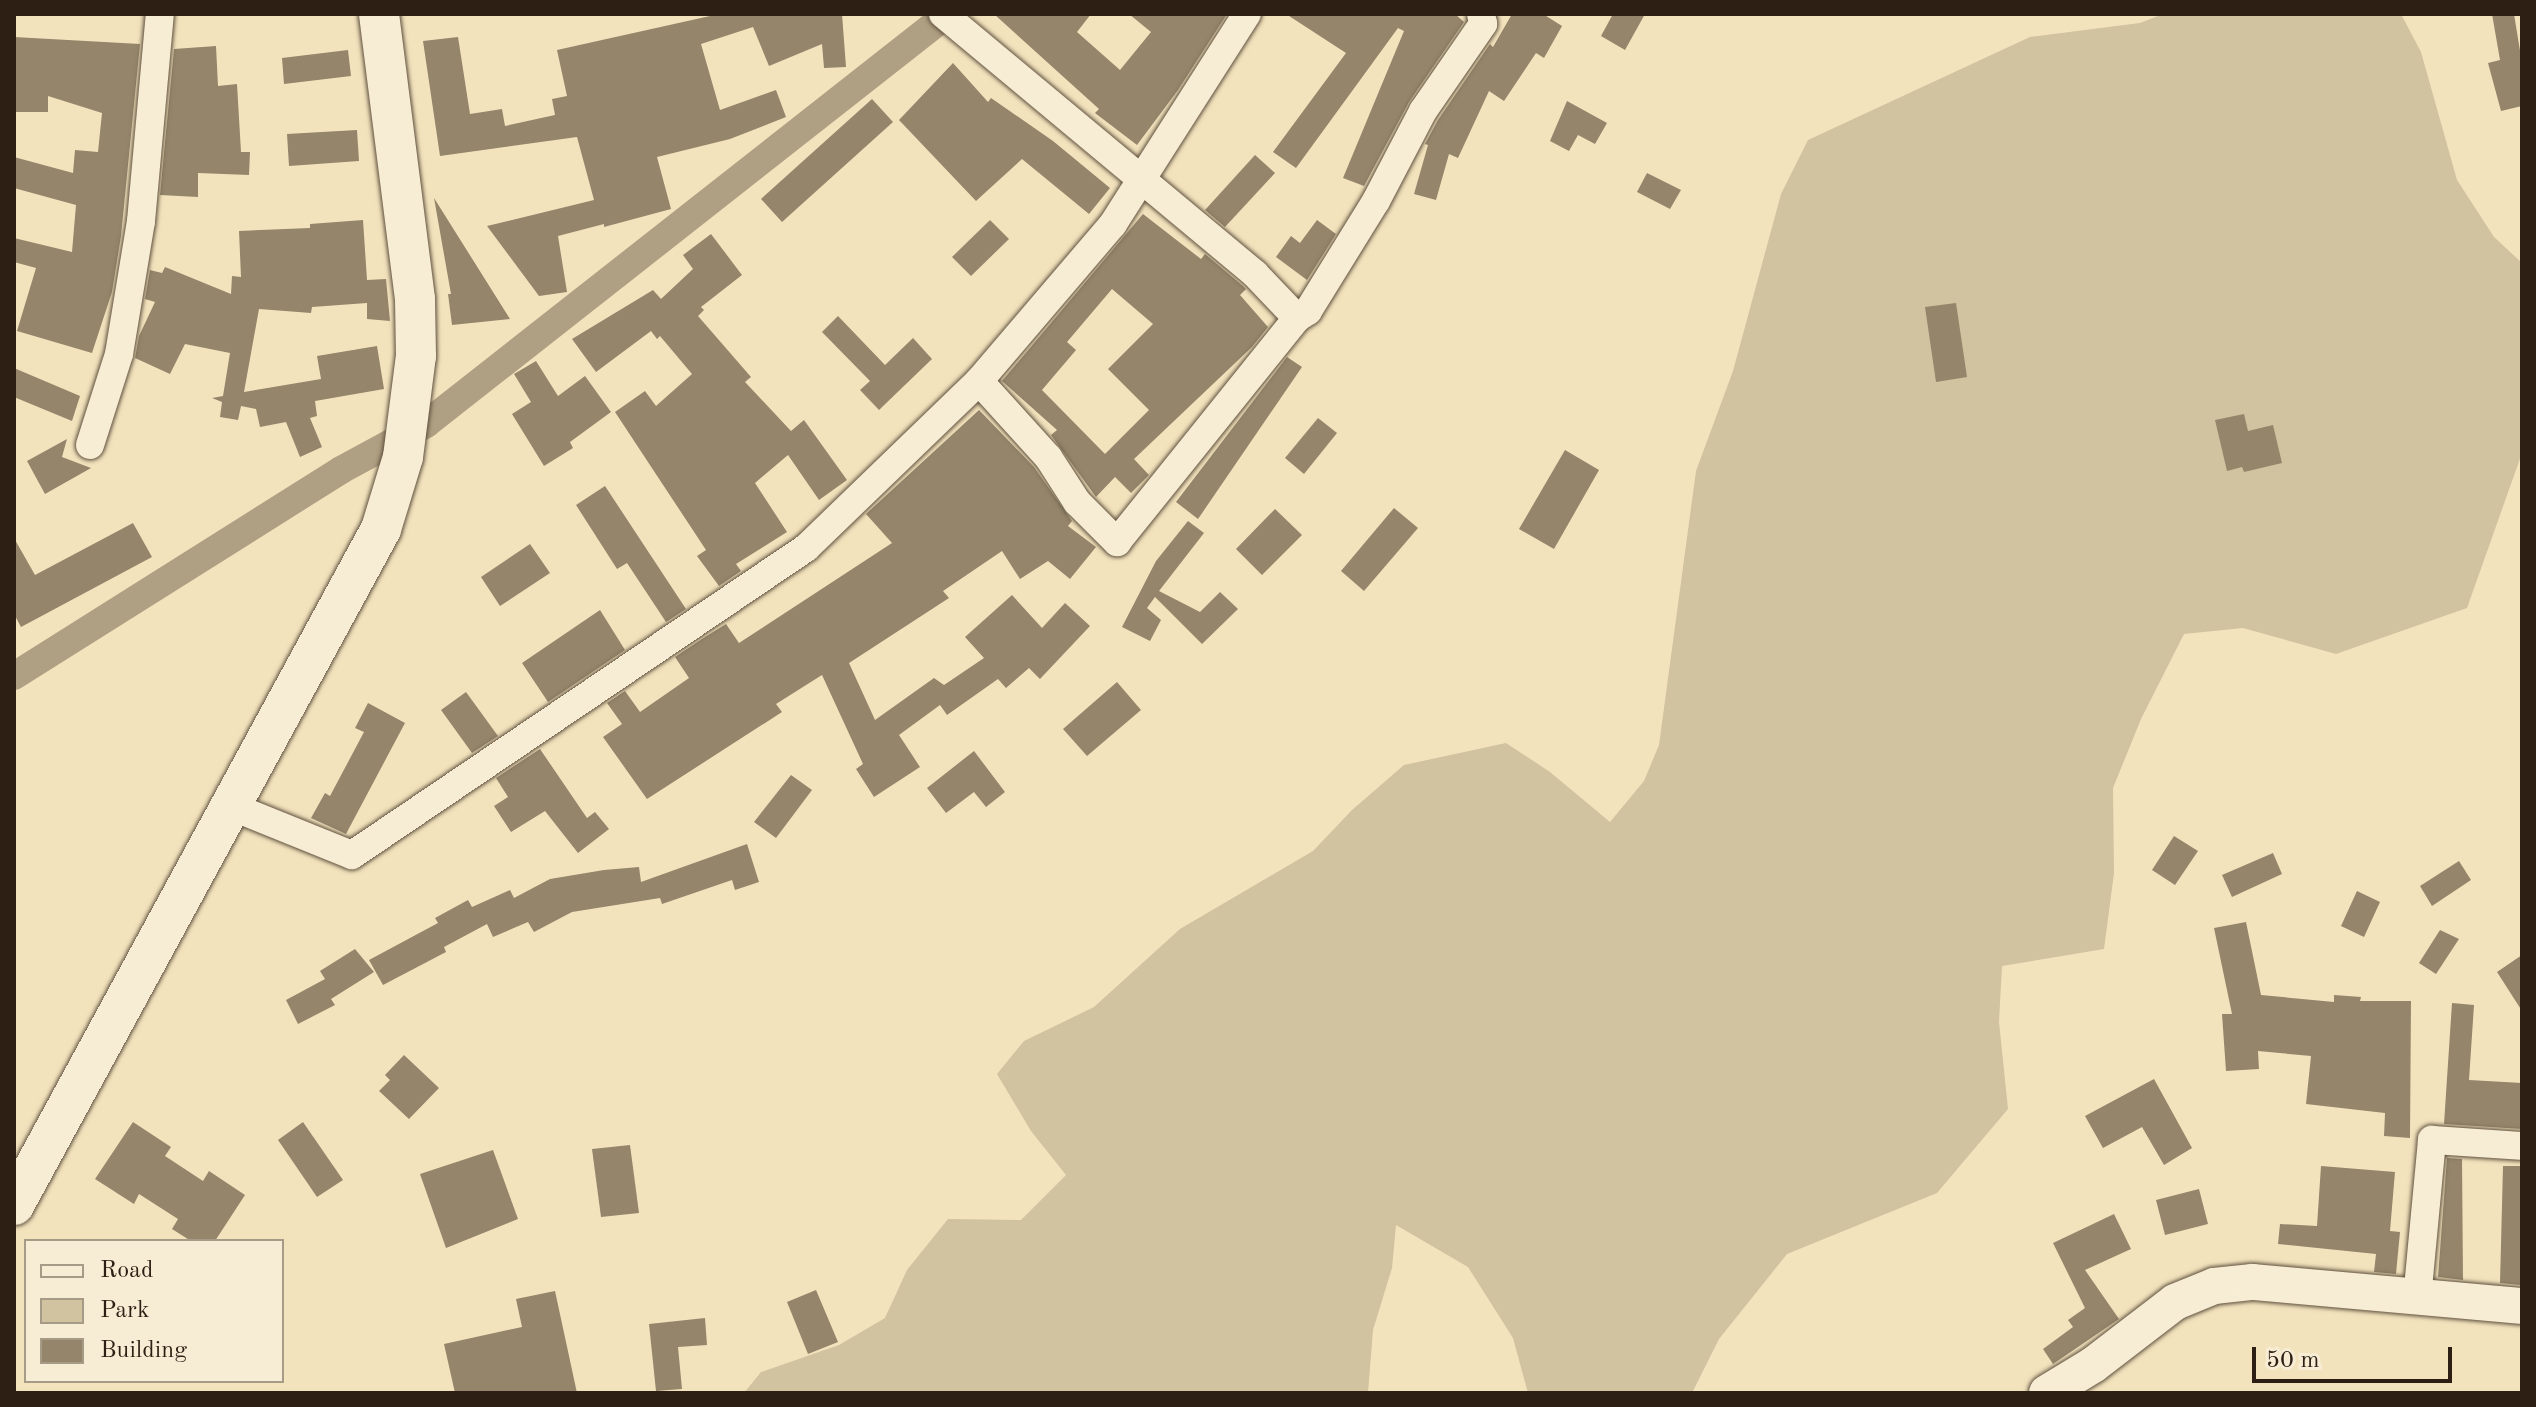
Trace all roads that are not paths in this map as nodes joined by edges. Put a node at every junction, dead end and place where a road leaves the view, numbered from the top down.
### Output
1 (160, 14) edge
2 (379, 14) edge
3 (943, 14) edge
4 (1247, 14) edge
5 (1481, 14) edge
6 (1143, 181) junction
7 (1297, 318) junction
8 (979, 381) junction
9 (90, 445) dead end
10 (233, 807) junction
11 (2522, 1146) edge
12 (14, 1205) edge
13 (2417, 1299) junction
14 (2522, 1306) edge
15 (2047, 1393) edge

1 - 9 street
2 - 10 main road
3 - 6 street
4 - 6 street
5 - 7 street
6 - 7 street
6 - 8 street
7 - 8 street
8 - 10 street
10 - 12 main road
11 - 13 street
13 - 14 street
13 - 15 street

